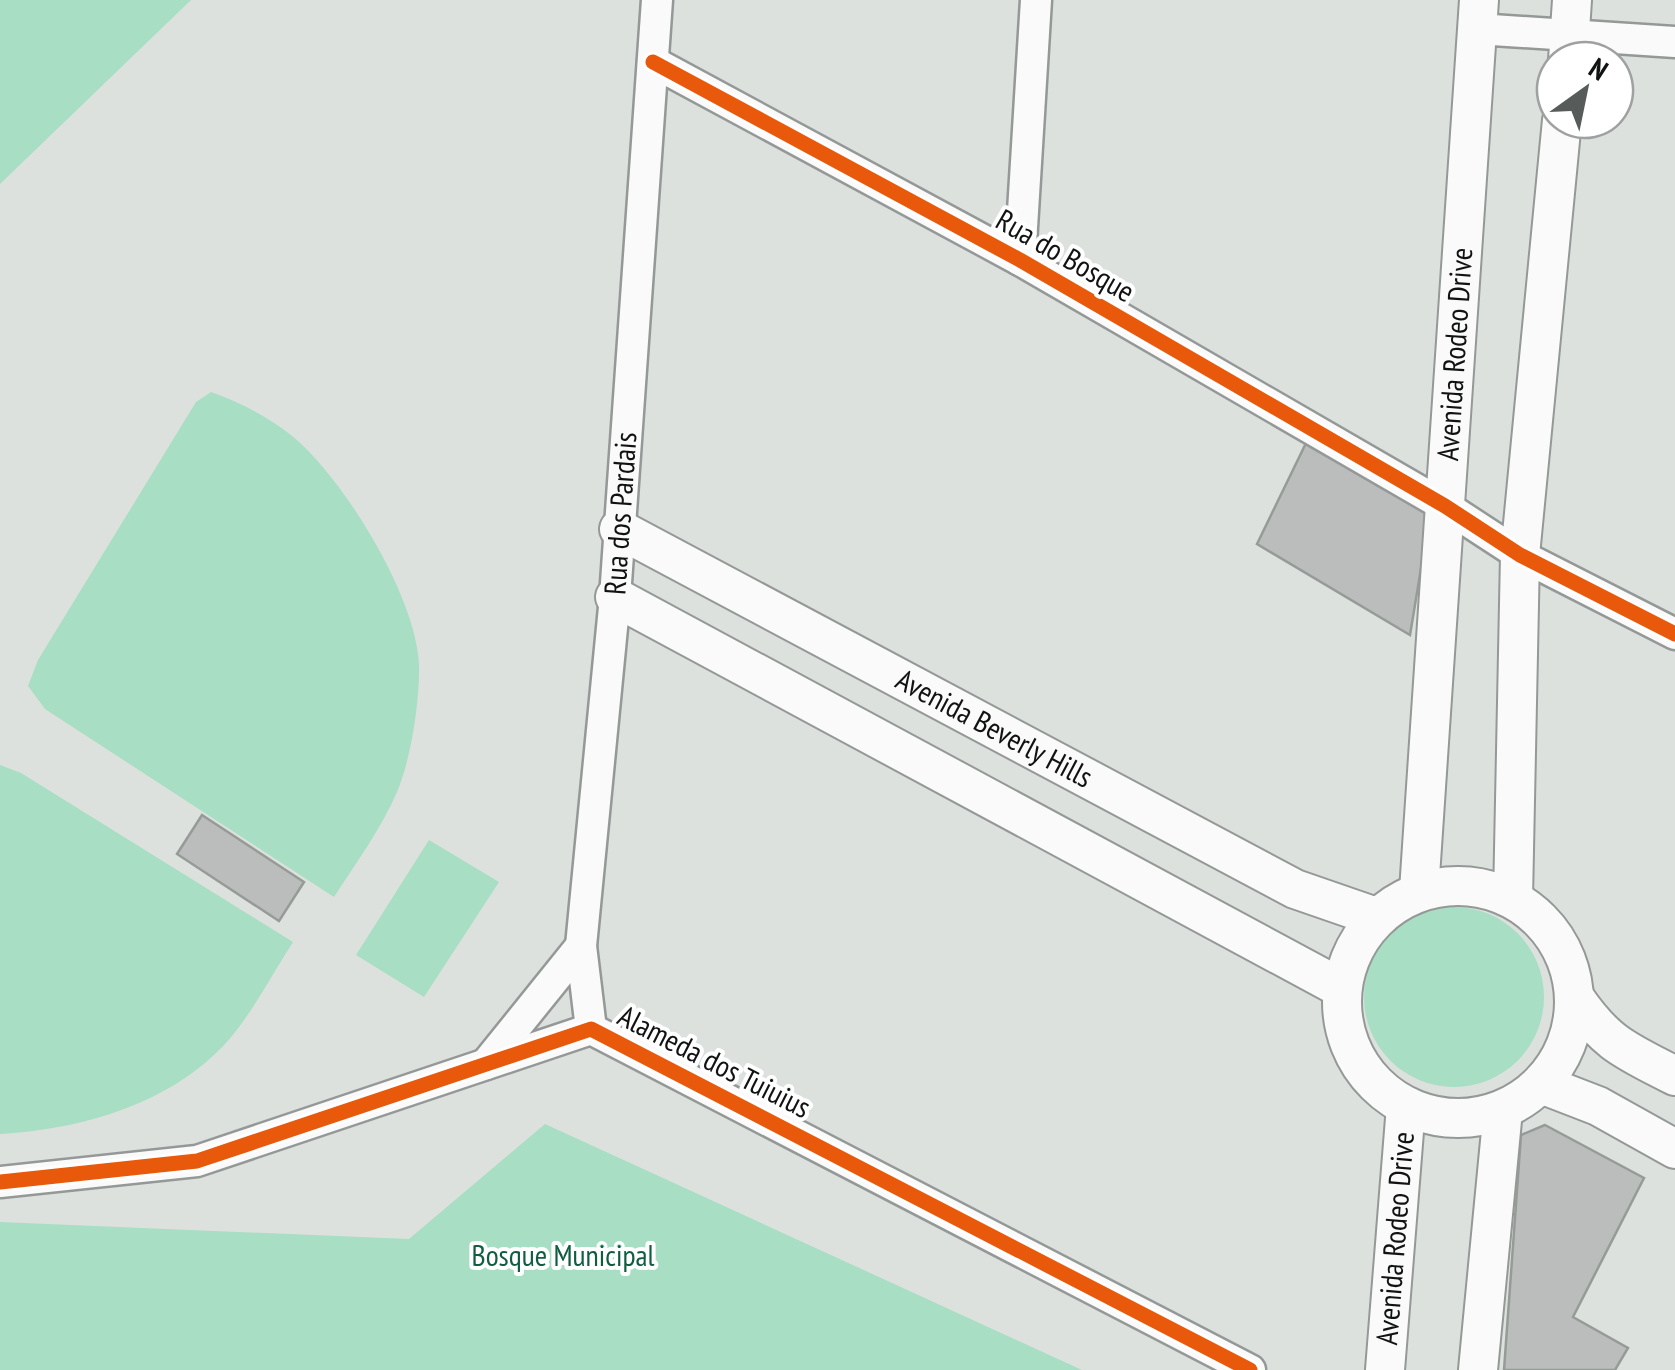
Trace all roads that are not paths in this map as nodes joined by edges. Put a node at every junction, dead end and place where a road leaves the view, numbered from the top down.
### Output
1 (657, 0) edge
2 (1036, 0) edge
3 (1478, 14) edge
4 (1570, 32) edge
5 (1675, 42) edge
6 (653, 62) junction
7 (1560, 140) edge
8 (1020, 260) junction
9 (1445, 506) junction
10 (619, 529) junction
11 (1520, 555) junction
12 (615, 597) junction
13 (1675, 634) edge
14 (1419, 891) junction
15 (1513, 898) junction
16 (1376, 917) junction
17 (581, 946) junction
18 (1341, 988) junction
19 (1575, 998) junction
20 (591, 1029) junction
21 (486, 1064) junction
22 (1675, 1076) edge
23 (1541, 1084) junction
24 (1406, 1106) junction
25 (1503, 1110) junction
26 (1675, 1149) edge
27 (0, 1182) edge
28 (1250, 1370) edge
29 (1386, 1370) edge
30 (1478, 1370) edge

1 - 6 street, Rua dos Pardais
2 - 8 street
3 - 4 street
3 - 9 street, Avenida Rodeo Drive
4 - 5 street
6 - 8 street, Rua do Bosque
6 - 10 street, Rua dos Pardais
7 - 11 street
8 - 9 street, Rua do Bosque
9 - 11 street, Rua do Bosque
9 - 14 street, Avenida Rodeo Drive
10 - 12 street, Rua dos Pardais
10 - 16 street, Avenida Beverly Hills
11 - 13 street, Rua do Bosque
11 - 15 street
12 - 17 street, Rua dos Pardais
12 - 18 street, Avenida Beverly Hills
14 - 15 street
14 - 16 street
15 - 19 street
16 - 18 street
17 - 20 street, Rua dos Pardais
17 - 21 street
18 - 24 street
19 - 22 street
19 - 23 street
20 - 21 street, Alameda dos Tuiuius
20 - 28 street, Alameda dos Tuiuius
21 - 27 street, Alameda dos Tuiuius
23 - 25 street
23 - 26 street
24 - 25 street
24 - 29 street, Avenida Rodeo Drive
25 - 30 street

